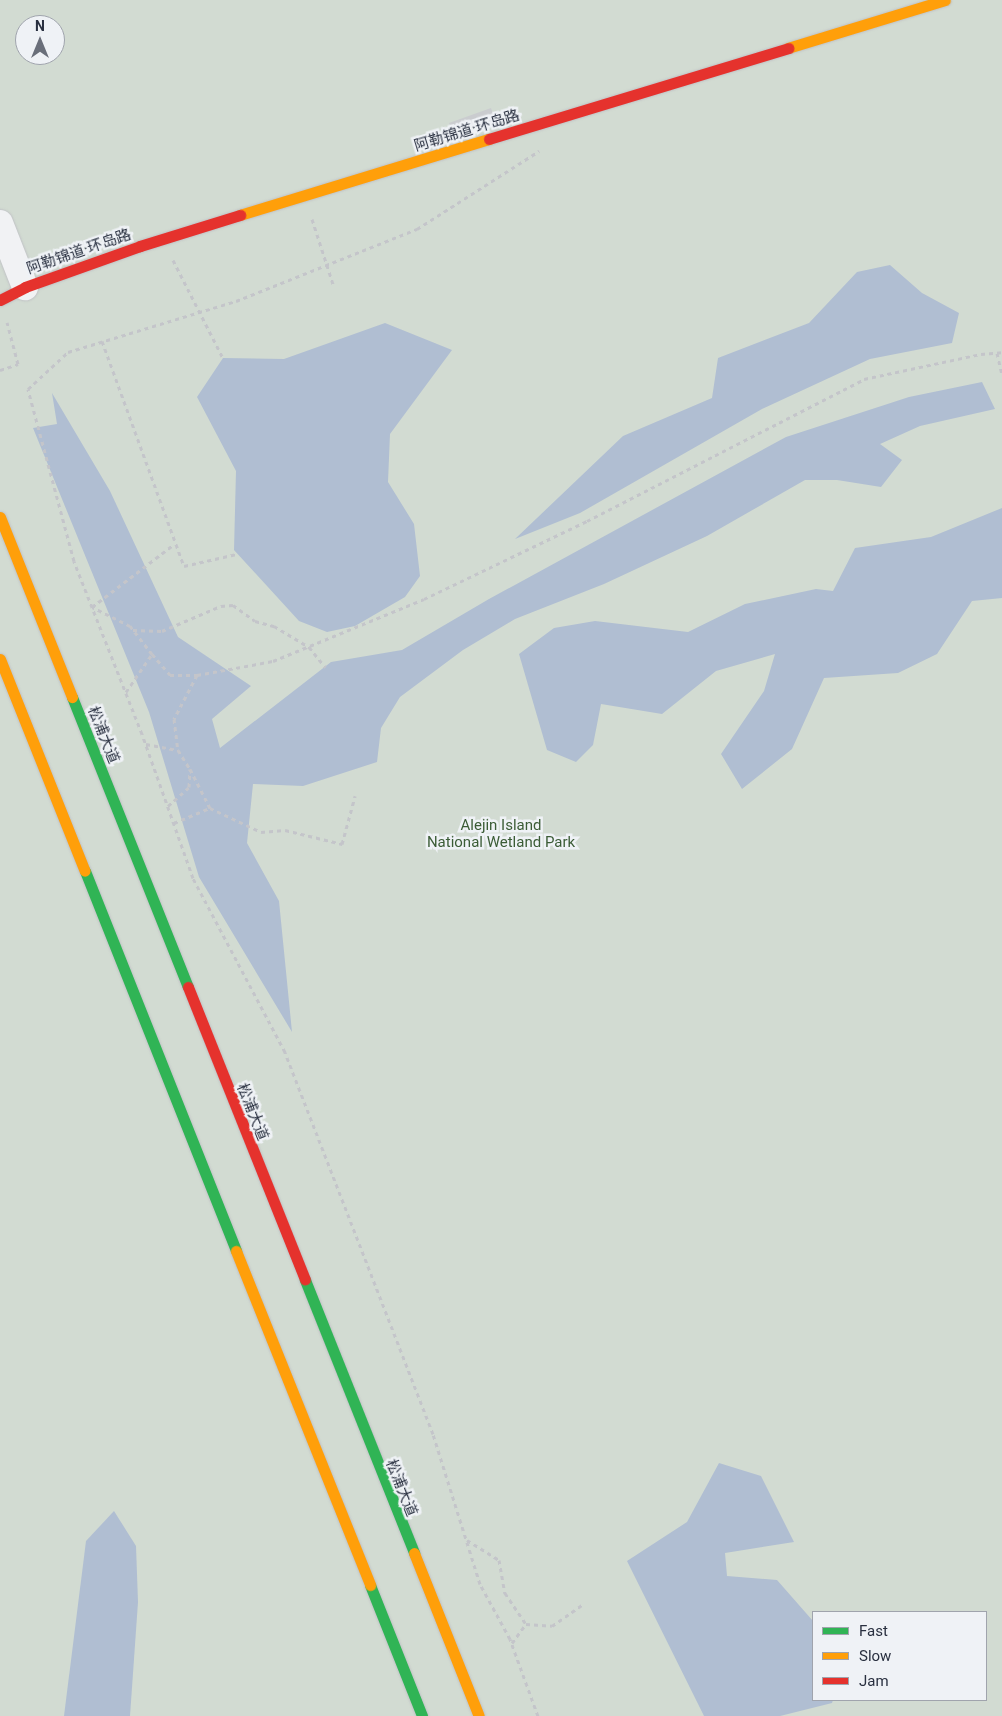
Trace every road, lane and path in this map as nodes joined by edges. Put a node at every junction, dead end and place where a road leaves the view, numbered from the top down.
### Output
1 (945, 0) edge
2 (548, 146) dead end
3 (304, 196) junction
4 (0, 223) edge
5 (162, 240) junction
6 (329, 264) junction
7 (25, 287) junction
8 (334, 287) dead end
9 (1, 300) edge
10 (201, 312) junction
11 (102, 341) junction
12 (1000, 352) edge
13 (223, 358) dead end
14 (0, 370) edge
15 (1002, 375) edge
16 (0, 517) edge
17 (173, 545) junction
18 (237, 554) dead end
19 (92, 606) junction
20 (133, 630) junction
21 (309, 647) junction
22 (152, 654) junction
23 (0, 659) edge
24 (325, 667) dead end
25 (198, 675) junction
26 (126, 693) junction
27 (146, 744) junction
28 (178, 750) junction
29 (190, 769) junction
30 (355, 796) dead end
31 (168, 806) junction
32 (210, 808) junction
33 (174, 823) junction
34 (466, 1540) junction
35 (582, 1605) dead end
36 (526, 1624) junction
37 (512, 1642) junction
38 (422, 1716) edge
39 (479, 1716) edge
40 (538, 1716) edge

1 - 3 main road, 阿勒锦道·环岛路
2 - 6 path
3 - 5 main road, 阿勒锦道·环岛路
3 - 6 path
4 - 7 street
5 - 7 main road, 阿勒锦道·环岛路
5 - 10 path
6 - 8 path
6 - 10 path
7 - 9 main road, 阿勒锦道·环岛路
9 - 14 path
10 - 11 path
10 - 13 path
11 - 17 path
11 - 19 path
12 - 15 path
12 - 21 path
16 - 39 main road, 松浦大道
17 - 18 path
17 - 19 path
19 - 20 path
19 - 26 path
20 - 21 path
20 - 22 path
21 - 24 path
21 - 25 path
22 - 25 path
22 - 26 path
23 - 38 main road
25 - 28 path
26 - 27 path
27 - 28 path
27 - 31 path
28 - 29 path
29 - 31 path
29 - 32 path
30 - 32 path
31 - 33 path
32 - 33 path
33 - 34 path
34 - 36 path
34 - 37 path
35 - 36 path
36 - 37 path
37 - 40 path

